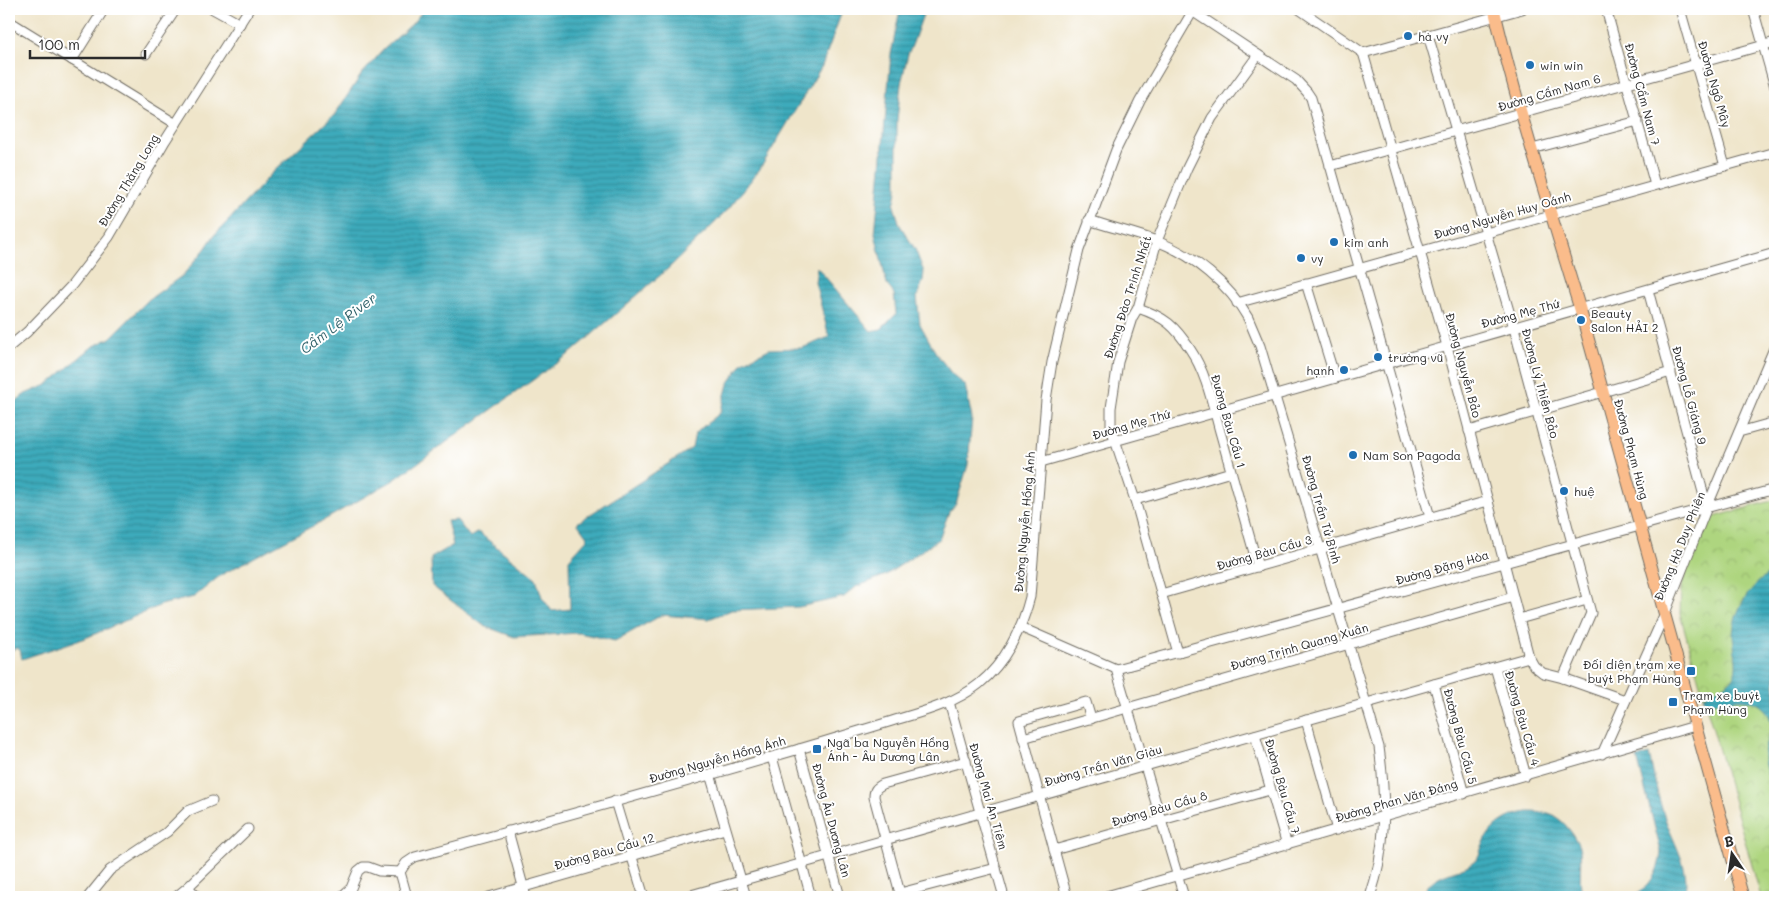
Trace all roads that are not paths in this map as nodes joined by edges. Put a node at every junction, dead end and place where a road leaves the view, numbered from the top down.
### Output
1 (104, 9) edge
2 (176, 9) edge
3 (214, 9) edge
4 (249, 9) edge
5 (1299, 9) edge
6 (1522, 9) edge
7 (1606, 9) edge
8 (1680, 9) edge
9 (1753, 9) edge
10 (1193, 10) edge
11 (1495, 13) edge
12 (9, 21) edge
13 (240, 24) junction
14 (1428, 35) junction
15 (1775, 42) edge
16 (1763, 45) junction
17 (1363, 52) junction
18 (146, 54) dead end
19 (1258, 55) junction
20 (72, 60) junction
21 (1696, 64) junction
22 (1628, 83) junction
23 (1775, 87) edge
24 (1522, 113) junction
25 (1638, 121) junction
26 (176, 124) junction
27 (1455, 131) junction
28 (1390, 149) junction
29 (1532, 149) junction
30 (1775, 152) edge
31 (1330, 166) junction
32 (1725, 166) junction
33 (1655, 185) junction
34 (1551, 214) junction
35 (1089, 220) junction
36 (1485, 233) junction
37 (1157, 241) junction
38 (1419, 252) junction
39 (1775, 253) edge
40 (1358, 268) junction
41 (1306, 283) junction
42 (1648, 290) junction
43 (1236, 303) junction
44 (1138, 308) junction
45 (1580, 309) junction
46 (1514, 328) junction
47 (1447, 346) junction
48 (1775, 346) edge
49 (9, 348) edge
50 (1386, 363) junction
51 (1670, 372) junction
52 (1334, 378) junction
53 (1602, 392) junction
54 (1276, 394) junction
55 (1536, 411) junction
56 (1215, 412) junction
57 (1775, 422) edge
58 (1469, 431) junction
59 (1739, 432) junction
60 (1114, 441) junction
61 (1041, 462) junction
62 (1232, 472) junction
63 (1775, 489) edge
64 (1135, 500) junction
65 (1488, 501) junction
66 (1707, 507) junction
67 (1430, 517) junction
68 (1639, 525) junction
69 (1572, 544) junction
70 (1321, 549) junction
71 (1504, 563) junction
72 (1258, 567) junction
73 (1161, 594) junction
74 (1513, 597) junction
75 (1587, 600) junction
76 (1339, 610) junction
77 (1665, 613) junction
78 (1519, 619) junction
79 (1020, 627) junction
80 (1349, 644) junction
81 (1178, 653) junction
82 (1529, 657) junction
83 (1495, 667) junction
84 (1116, 669) junction
85 (1563, 678) junction
86 (1434, 684) junction
87 (1625, 700) junction
88 (949, 702) junction
89 (1367, 703) junction
90 (1128, 708) junction
91 (1091, 719) junction
92 (1306, 720) junction
93 (1695, 726) junction
94 (1255, 735) junction
95 (1023, 738) junction
96 (799, 749) junction
97 (1602, 754) junction
98 (772, 757) junction
99 (966, 761) junction
100 (1145, 766) junction
101 (710, 774) junction
102 (1526, 776) junction
103 (1270, 790) junction
104 (1464, 794) junction
105 (1039, 796) junction
106 (212, 801) dead end
107 (615, 801) junction
108 (981, 813) junction
109 (1384, 817) junction
110 (1161, 820) junction
111 (248, 829) dead end
112 (725, 829) junction
113 (1337, 830) junction
114 (508, 831) junction
115 (885, 840) junction
116 (1287, 845) junction
117 (1054, 850) junction
118 (632, 856) junction
119 (829, 856) junction
120 (802, 864) junction
121 (996, 868) junction
122 (400, 872) junction
123 (1178, 876) junction
124 (742, 881) junction
125 (188, 887) junction
126 (523, 888) junction
127 (900, 895) edge
128 (88, 897) edge
129 (176, 897) edge
130 (196, 897) edge
131 (341, 897) edge
132 (407, 897) edge
133 (489, 897) edge
134 (526, 897) edge
135 (644, 897) edge
136 (684, 897) edge
137 (746, 897) edge
138 (811, 897) edge
139 (840, 897) edge
140 (1004, 897) edge
141 (1067, 897) edge
142 (1103, 897) edge
143 (1184, 897) edge
144 (1370, 897) edge
145 (1743, 897) edge

1 - 20 street
2 - 18 street
3 - 13 street
4 - 13 street, Đường Thăng Long
5 - 17 street
6 - 11 street
7 - 22 street, Đường Cẩm Nam 7
8 - 21 street, Đường Ngô Mây
9 - 16 street
10 - 19 street
10 - 35 street, Đường Nguyễn Hồng Ánh
11 - 14 street
11 - 24 main road, Đường Phạm Hùng
12 - 20 street
13 - 26 street, Đường Thăng Long
14 - 17 street
14 - 27 street, Đường Lý Thiên Bảo
15 - 16 street, Đường Cẩm Nam 6
16 - 21 street, Đường Cẩm Nam 6
16 - 23 street
17 - 28 street, Đường Nguyễn Bảo
19 - 31 street
19 - 37 street, Đường Đào Trinh Nhất
20 - 26 street
21 - 22 street, Đường Cẩm Nam 6
21 - 32 street, Đường Ngô Mây
22 - 24 street, Đường Cẩm Nam 6
22 - 25 street, Đường Cẩm Nam 7
24 - 27 street, Đường Cẩm Nam 6
24 - 29 main road, Đường Phạm Hùng
25 - 29 street
25 - 33 street, Đường Cẩm Nam 7
26 - 49 street, Đường Thăng Long
27 - 28 street, Đường Cẩm Nam 6
27 - 36 street, Đường Lý Thiên Bảo
28 - 31 street, Đường Cẩm Nam 6
28 - 38 street, Đường Nguyễn Bảo
29 - 34 main road, Đường Phạm Hùng
30 - 32 street, Đường Nguyễn Huy Oánh
31 - 40 street
32 - 33 street, Đường Nguyễn Huy Oánh
33 - 34 street, Đường Nguyễn Huy Oánh
34 - 36 street, Đường Nguyễn Huy Oánh
34 - 45 main road, Đường Phạm Hùng
35 - 37 street, Đường Trần Tử Bình
35 - 61 street, Đường Nguyễn Hồng Ánh
36 - 38 street, Đường Nguyễn Huy Oánh
36 - 46 street, Đường Lý Thiên Bảo
37 - 43 street, Đường Trần Tử Bình
37 - 44 street, Đường Đào Trinh Nhất
38 - 40 street, Đường Nguyễn Huy Oánh
38 - 47 street, Đường Nguyễn Bảo
39 - 42 street, Đường Mẹ Thứ
40 - 41 street, Đường Nguyễn Huy Oánh
40 - 50 street
41 - 43 street, Đường Nguyễn Huy Oánh
41 - 52 street
42 - 45 street, Đường Mẹ Thứ
42 - 51 street, Đường Lỗ Giáng 9
43 - 54 street, Đường Trần Tử Bình
44 - 56 street, Đường Bàu Cầu 1
44 - 60 street, Đường Đào Trinh Nhất
45 - 46 street, Đường Mẹ Thứ
45 - 53 main road, Đường Phạm Hùng
46 - 47 street, Đường Mẹ Thứ
46 - 55 street, Đường Lý Thiên Bảo
47 - 50 street, Đường Mẹ Thứ
47 - 58 street, Đường Nguyễn Bảo
48 - 59 street, Đường Hà Duy Phiên
50 - 52 street, Đường Mẹ Thứ
50 - 67 street
51 - 53 street
51 - 66 street, Đường Lỗ Giáng 9
52 - 54 street, Đường Mẹ Thứ
53 - 55 street
53 - 68 main road, Đường Phạm Hùng
54 - 56 street, Đường Mẹ Thứ
54 - 70 street, Đường Trần Tử Bình
55 - 58 street
55 - 69 street, Đường Lý Thiên Bảo
56 - 60 street, Đường Mẹ Thứ
56 - 62 street, Đường Bàu Cầu 1
57 - 59 street
58 - 65 street, Đường Nguyễn Bảo
59 - 66 street, Đường Hà Duy Phiên
60 - 61 street, Đường Mẹ Thứ
60 - 64 street, Đường Đào Trinh Nhất
61 - 79 street, Đường Nguyễn Hồng Ánh
62 - 64 street
62 - 72 street, Đường Bàu Cầu 1
63 - 66 street, Đường Đặng Hòa
64 - 73 street, Đường Đào Trinh Nhất
65 - 67 street, Đường Bàu Cầu 3
65 - 71 street, Đường Nguyễn Bảo
66 - 68 street, Đường Đặng Hòa
66 - 77 street, Đường Hà Duy Phiên
67 - 70 street, Đường Bàu Cầu 3
68 - 69 street, Đường Đặng Hòa
68 - 77 main road, Đường Phạm Hùng
69 - 71 street, Đường Đặng Hòa
69 - 75 street, Đường Lý Thiên Bảo
70 - 72 street, Đường Bàu Cầu 3
70 - 76 street, Đường Trần Tử Bình
71 - 74 street, Đường Nguyễn Bảo
71 - 76 street, Đường Đặng Hòa
72 - 73 street, Đường Bàu Cầu 3
73 - 81 street, Đường Đào Trinh Nhất
74 - 78 street, Đường Nguyễn Bảo
74 - 80 street, Đường Trịnh Quang Xuân
75 - 78 street
75 - 85 street, Đường Lý Thiên Bảo
76 - 80 street, Đường Trần Tử Bình
76 - 81 street, Đường Đặng Hòa
77 - 87 street, Đường Hà Duy Phiên
77 - 93 main road, Đường Phạm Hùng
78 - 82 street, Đường Nguyễn Bảo
79 - 84 street
79 - 88 street, Đường Nguyễn Hồng Ánh
80 - 89 street, Đường Trần Tử Bình
80 - 90 street, Đường Trịnh Quang Xuân
81 - 84 street, Đường Đặng Hòa
82 - 83 street, Đường Trần Văn Giàu
82 - 85 street
83 - 86 street, Đường Trần Văn Giàu
83 - 102 street, Đường Bàu Cầu 4
84 - 90 street
85 - 87 street
86 - 89 street, Đường Trần Văn Giàu
86 - 104 street, Đường Bàu Cầu 5
87 - 97 street, Đường Hà Duy Phiên
88 - 96 street, Đường Nguyễn Hồng Ánh
88 - 99 street, Đường Mai An Tiêm
89 - 92 street, Đường Trần Văn Giàu
89 - 109 street, Đường Trần Tử Bình
90 - 91 street, Đường Trịnh Quang Xuân
90 - 100 street
91 - 95 street, Đường Trịnh Quang Xuân
91 - 95 street
92 - 94 street, Đường Trần Văn Giàu
92 - 113 street
93 - 97 street, Đường Phan Văn Đáng
93 - 145 main road, Đường Phạm Hùng
94 - 100 street, Đường Trần Văn Giàu
94 - 103 street, Đường Bàu Cầu 7
95 - 105 street
96 - 98 street, Đường Nguyễn Hồng Ánh
96 - 119 street, Đường Âu Dương Lân
97 - 102 street, Đường Phan Văn Đáng
98 - 101 street, Đường Nguyễn Hồng Ánh
98 - 120 street
99 - 108 street, Đường Mai An Tiêm
99 - 115 street
100 - 105 street, Đường Trần Văn Giàu
100 - 110 street
101 - 107 street, Đường Nguyễn Hồng Ánh
101 - 112 street
102 - 104 street, Đường Phan Văn Đáng
103 - 110 street, Đường Bàu Cầu 8
103 - 116 street, Đường Bàu Cầu 7
104 - 109 street, Đường Phan Văn Đáng
105 - 108 street, Đường Trần Văn Giàu
105 - 117 street
106 - 128 street
107 - 114 street, Đường Nguyễn Hồng Ánh
107 - 118 street
108 - 115 street, Đường Trần Văn Giàu
108 - 121 street, Đường Mai An Tiêm
109 - 113 street, Đường Phan Văn Đáng
109 - 144 street, Đường Trần Tử Bình
110 - 117 street, Đường Bàu Cầu 8
110 - 123 street
111 - 125 street
112 - 118 street, Đường Bàu Cầu 12
112 - 124 street
113 - 116 street, Đường Phan Văn Đáng
114 - 122 street, Đường Nguyễn Hồng Ánh
114 - 126 street
115 - 119 street, Đường Trần Văn Giàu
115 - 127 street
116 - 123 street, Đường Phan Văn Đáng
117 - 141 street
118 - 126 street, Đường Bàu Cầu 12
118 - 135 street
119 - 120 street, Đường Trần Văn Giàu
119 - 139 street, Đường Âu Dương Lân
120 - 124 street, Đường Trần Văn Giàu
120 - 138 street
121 - 127 street
121 - 140 street, Đường Mai An Tiêm
122 - 131 street
122 - 132 street
123 - 142 street, Đường Phan Văn Đáng
123 - 143 street
124 - 136 street, Đường Trần Văn Giàu
124 - 137 street
125 - 129 street
125 - 130 street
126 - 133 street, Đường Bàu Cầu 12
126 - 134 street

